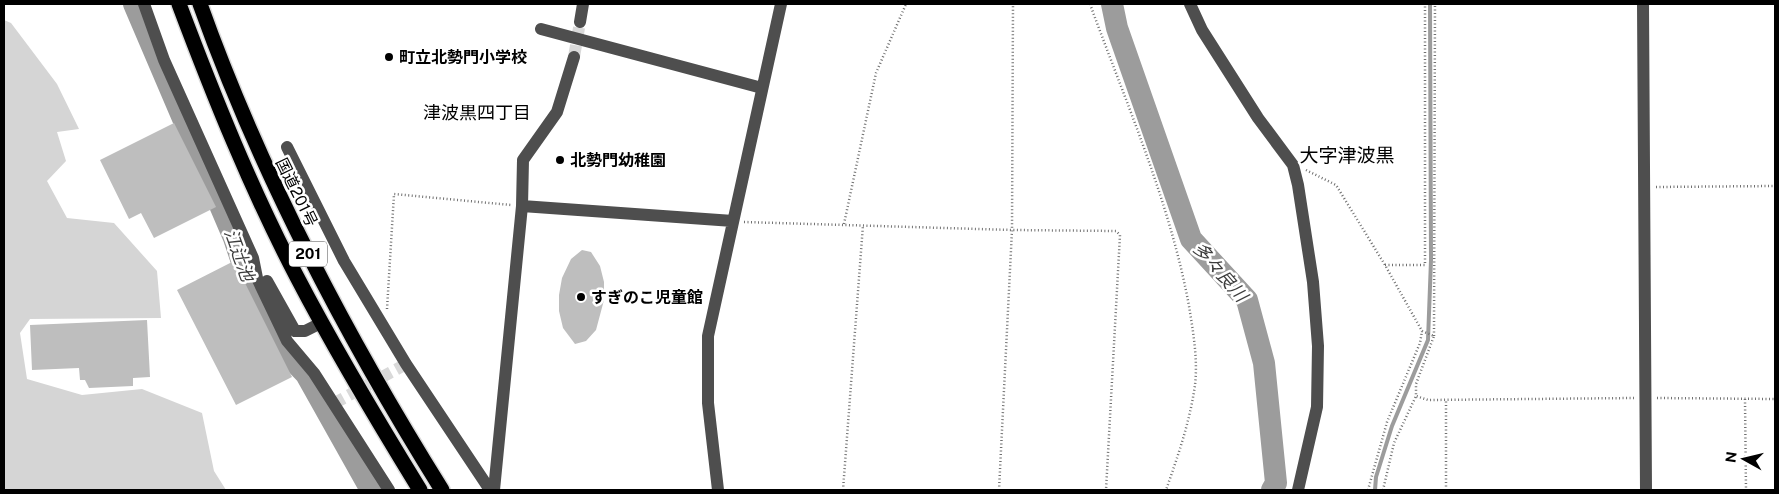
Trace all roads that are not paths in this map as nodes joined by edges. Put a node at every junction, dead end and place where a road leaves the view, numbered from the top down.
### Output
1 (144, 4) edge
2 (179, 4) edge
3 (200, 4) edge
4 (583, 4) edge
5 (781, 4) edge
6 (1190, 4) edge
7 (1643, 4) edge
8 (580, 22) tunnel mouth
9 (541, 29) dead end
10 (574, 57) tunnel mouth
11 (762, 88) junction
12 (288, 148) dead end
13 (522, 206) junction
14 (733, 221) junction
15 (253, 258) junction
16 (322, 323) junction
17 (388, 490) edge
18 (420, 490) edge
19 (442, 490) edge
20 (492, 490) edge
21 (718, 490) edge
22 (1298, 490) edge
23 (1646, 490) edge

1 - 15 street
2 - 16 highway, 201
3 - 19 highway, 国道201号 / 201
4 - 8 street
5 - 11 street
6 - 22 street
7 - 23 street
9 - 11 street
10 - 13 street
11 - 14 street
12 - 20 street
13 - 14 street
13 - 20 street
14 - 21 street
15 - 16 street
15 - 17 street
16 - 18 highway, 201

